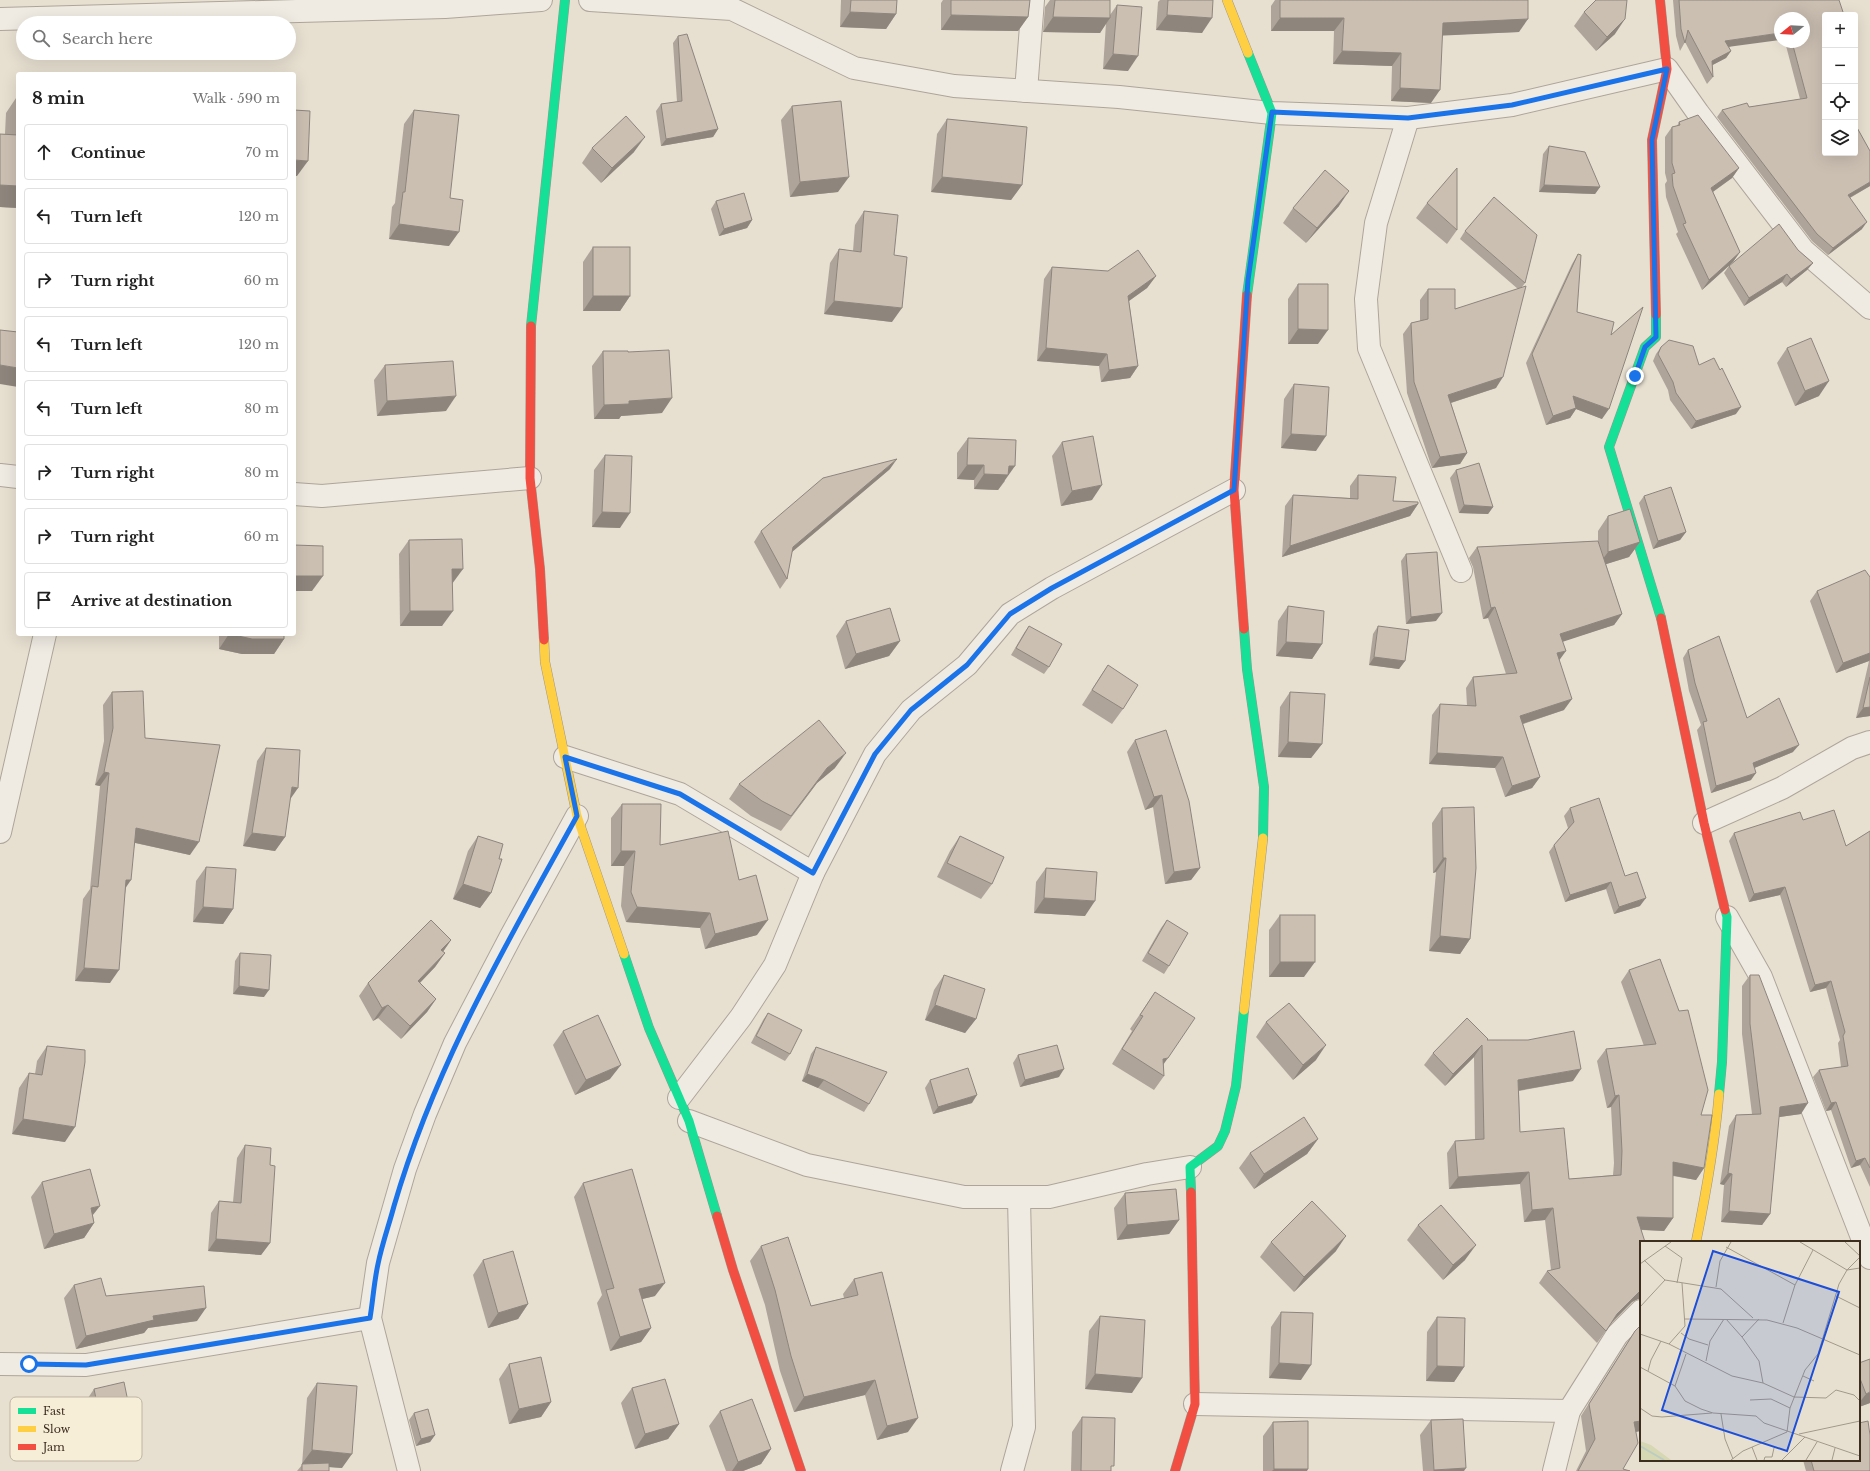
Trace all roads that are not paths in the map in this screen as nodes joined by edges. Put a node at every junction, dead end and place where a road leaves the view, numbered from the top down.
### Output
1 (541, 0) edge
2 (565, 0) edge
3 (590, 0) edge
4 (1033, 0) edge
5 (1227, 0) edge
6 (1660, 0) edge
7 (56, 9) edge
8 (16, 16) edge
9 (17, 16) edge
10 (0, 19) edge
11 (1667, 69) junction
12 (1026, 91) junction
13 (1272, 112) junction
14 (1408, 118) junction
15 (1870, 308) edge
16 (0, 475) edge
17 (16, 477) edge
18 (530, 478) junction
19 (1234, 490) junction
20 (296, 494) edge
21 (1461, 571) dead end
22 (45, 636) edge
23 (1870, 742) edge
24 (565, 757) junction
25 (577, 816) junction
26 (1704, 823) junction
27 (0, 832) edge
28 (813, 873) junction
29 (1727, 917) junction
30 (679, 1098) junction
31 (689, 1121) junction
32 (1190, 1167) junction
33 (1019, 1198) junction
34 (1696, 1241) edge
35 (1870, 1258) edge
36 (1640, 1312) edge
37 (370, 1318) junction
38 (0, 1364) edge
39 (1195, 1404) junction
40 (1569, 1411) junction
41 (409, 1471) edge
42 (802, 1471) edge
43 (1012, 1471) edge
44 (1176, 1471) edge
45 (1554, 1471) edge

1 - 7 street
2 - 18 street
3 - 12 street
4 - 12 street
5 - 13 street
6 - 11 street
7 - 9 street
8 - 10 street
11 - 14 street
11 - 15 street
11 - 26 street
12 - 13 street
13 - 14 street
13 - 19 street
14 - 21 street
16 - 17 street
18 - 20 street
18 - 24 street
19 - 28 street
19 - 32 street
22 - 27 street
23 - 26 street
24 - 25 street
24 - 28 street
25 - 30 street
25 - 37 street
26 - 29 street
28 - 30 street
29 - 34 street
29 - 35 street
30 - 31 street
31 - 33 street
31 - 42 street
32 - 33 street
32 - 39 street
33 - 43 street
36 - 40 street
37 - 38 street
37 - 41 street
39 - 40 street
39 - 44 street
40 - 45 street

